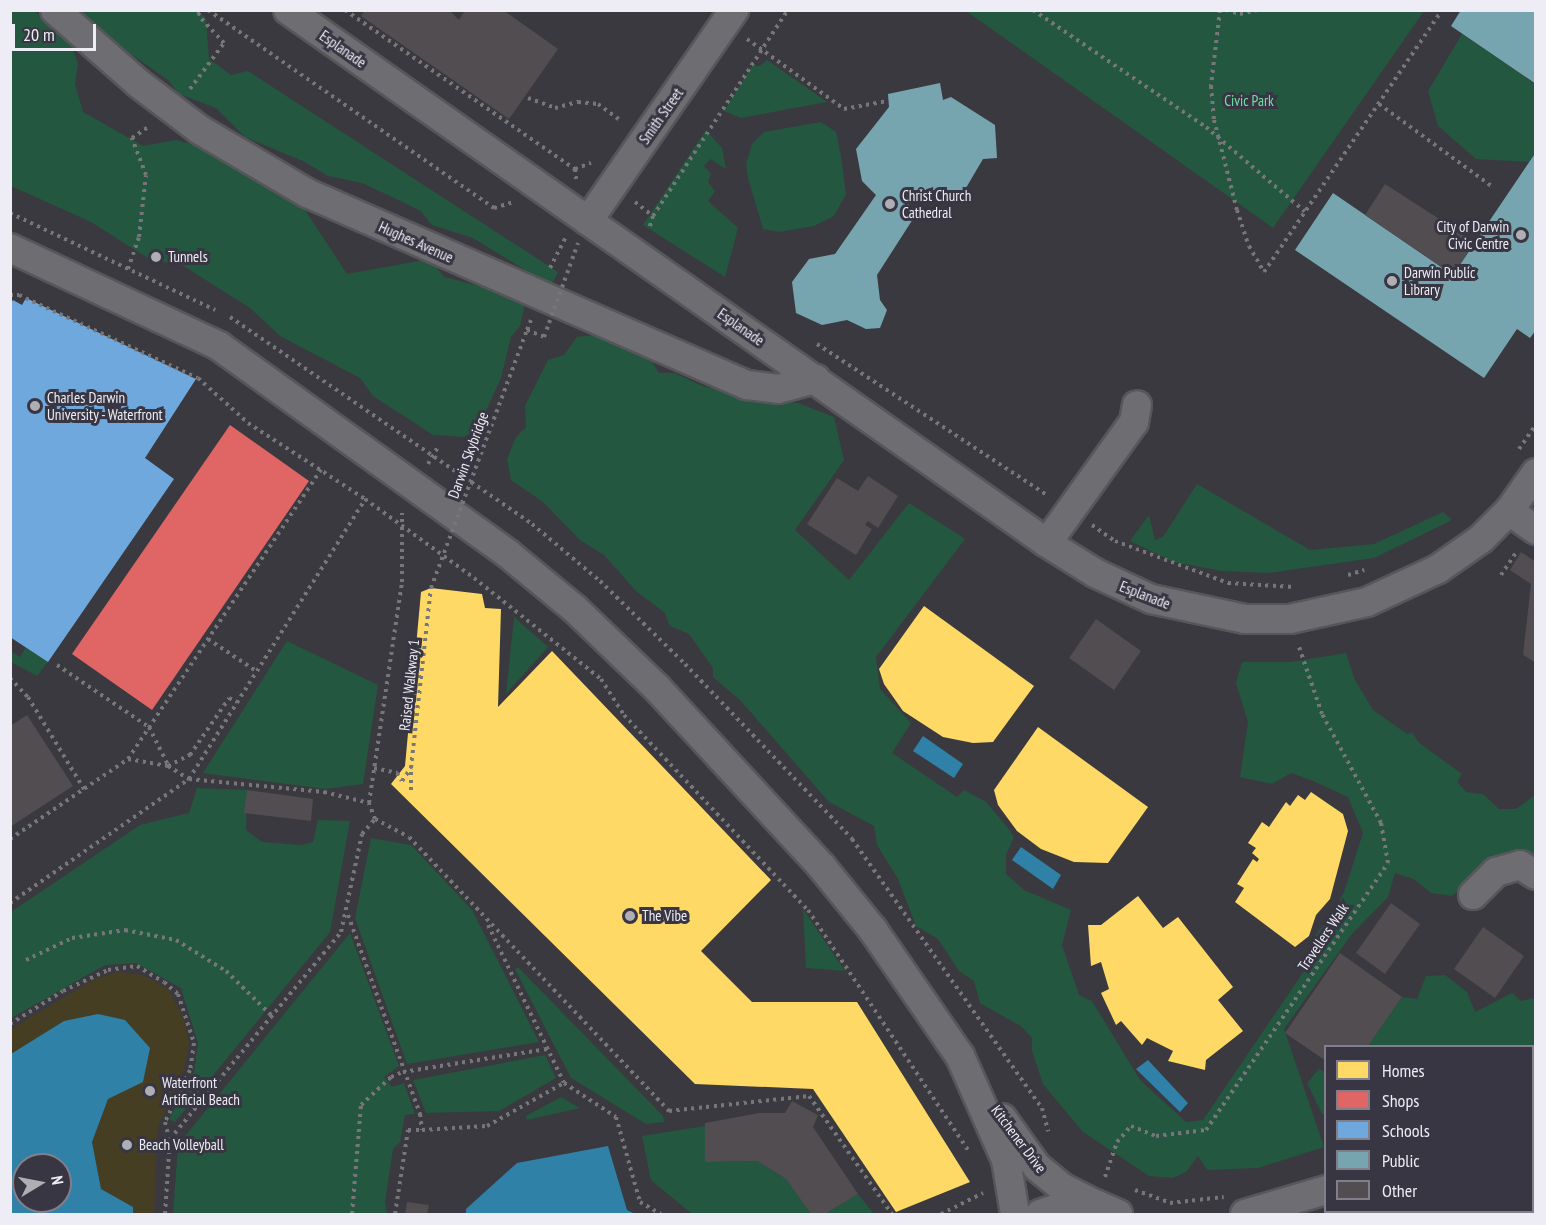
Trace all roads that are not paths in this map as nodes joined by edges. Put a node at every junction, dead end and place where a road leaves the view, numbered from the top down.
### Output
1 (55, 10) edge
2 (288, 10) edge
3 (730, 17) edge
4 (578, 233) junction
5 (10, 248) edge
6 (816, 379) junction
7 (1137, 405) dead end
8 (1536, 473) edge
9 (1509, 511) junction
10 (1536, 530) edge
11 (1047, 543) junction
12 (1536, 875) edge
13 (1473, 895) dead end
14 (960, 1056) junction
15 (1324, 1190) edge
16 (1111, 1205) edge
17 (1236, 1205) edge
18 (1015, 1215) edge
19 (1040, 1215) edge

1 - 6 street, Hughes Avenue
2 - 4 street, Esplanade
3 - 4 street, Smith Street
4 - 6 street, Esplanade
5 - 14 street
6 - 11 street, Esplanade
7 - 11 street
8 - 9 street, Esplanade
9 - 10 street
9 - 11 street, Esplanade
12 - 13 street
14 - 16 street, Kitchener Drive
14 - 18 street
15 - 17 street
16 - 19 street

